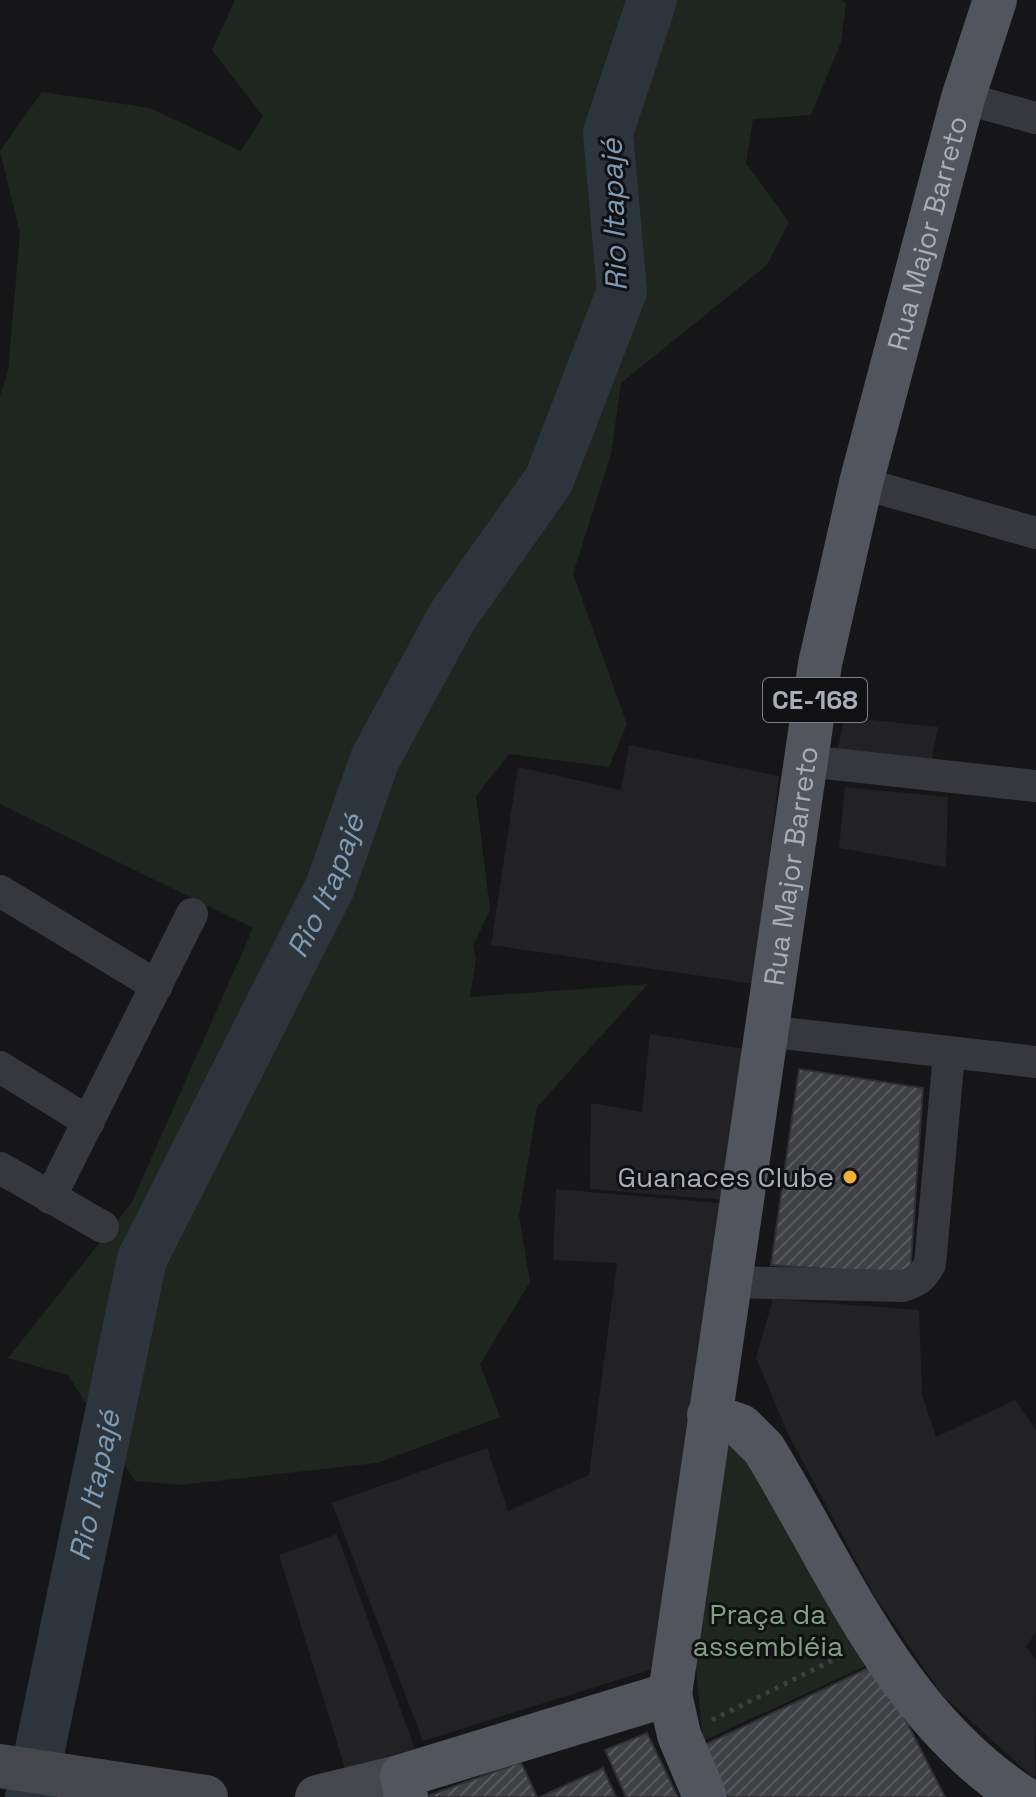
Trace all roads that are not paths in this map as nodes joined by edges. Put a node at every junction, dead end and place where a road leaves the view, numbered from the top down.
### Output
1 (995, 0) edge
2 (963, 98) junction
3 (1036, 118) edge
4 (861, 483) junction
5 (1036, 533) edge
6 (806, 761) junction
7 (1036, 786) edge
8 (0, 891) edge
9 (192, 914) dead end
10 (157, 986) junction
11 (766, 1031) junction
12 (949, 1054) junction
13 (1036, 1062) edge
14 (0, 1067) edge
15 (89, 1122) junction
16 (0, 1168) edge
17 (50, 1198) junction
18 (103, 1227) dead end
19 (730, 1282) junction
20 (709, 1415) junction
21 (675, 1715) junction
22 (2, 1766) edge
23 (404, 1786) edge
24 (206, 1797) edge
25 (317, 1797) edge
26 (705, 1797) edge
27 (1022, 1797) edge

1 - 2 main road, Rua Major Barreto / CE-168
2 - 3 street
2 - 4 main road, Rua Major Barreto / CE-168
4 - 5 street
4 - 6 main road, Rua Major Barreto / CE-168
6 - 7 street
6 - 11 main road, Rua Major Barreto / CE-168
8 - 10 street
9 - 10 street
10 - 15 street
11 - 12 street
11 - 19 main road, Rua Major Barreto / CE-168
12 - 13 street
12 - 19 street
14 - 15 street
15 - 17 street
16 - 17 street
17 - 18 street
19 - 20 main road, Rua Major Barreto / CE-168
20 - 21 main road, Rua Major Barreto
20 - 27 main road
21 - 23 main road
21 - 26 main road
22 - 24 main road
23 - 25 main road

